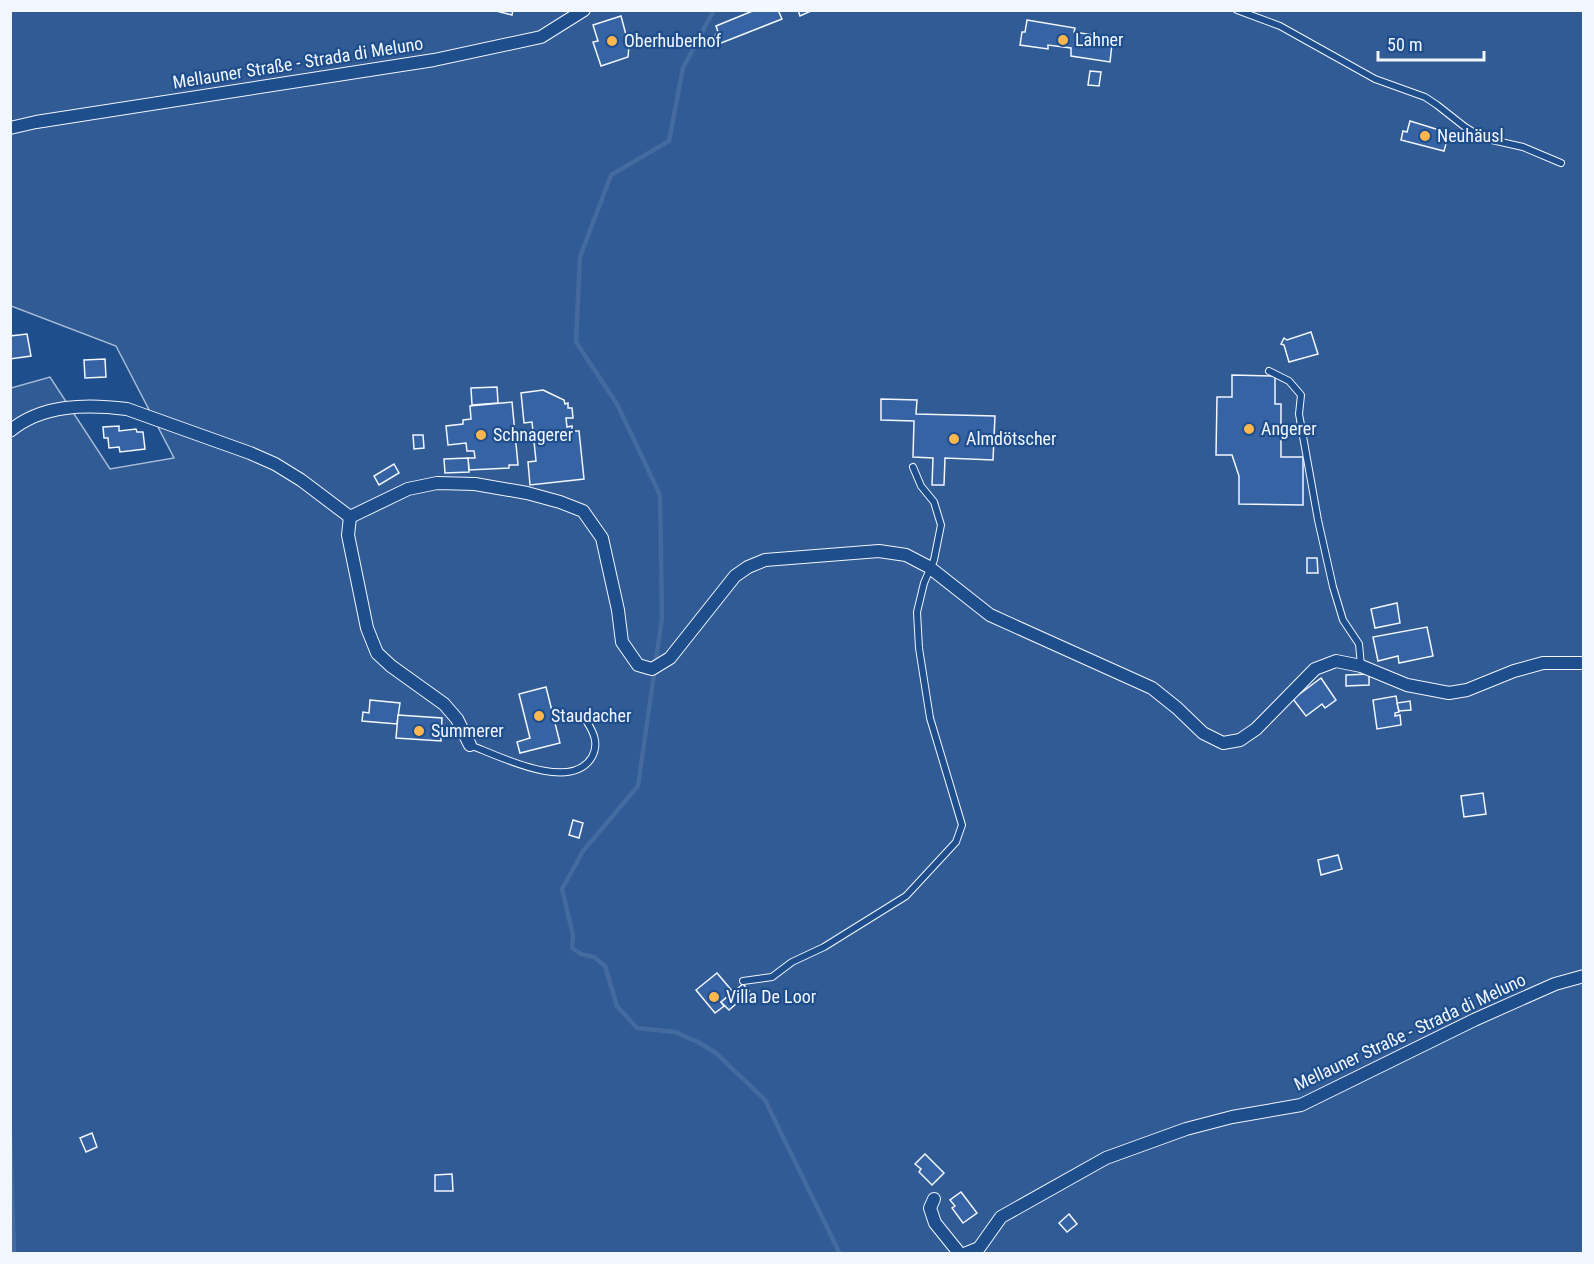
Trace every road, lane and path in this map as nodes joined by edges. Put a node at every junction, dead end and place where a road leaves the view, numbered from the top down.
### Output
1 (584, 10) edge
2 (1237, 10) edge
3 (10, 128) edge
4 (1561, 163) dead end
5 (1269, 371) dead end
6 (10, 431) edge
7 (913, 467) dead end
8 (350, 517) junction
9 (929, 567) junction
10 (1584, 663) edge
11 (1361, 666) junction
12 (587, 722) dead end
13 (470, 745) joint
14 (1584, 976) edge
15 (743, 981) dead end
16 (934, 1199) dead end
17 (960, 1254) edge
18 (964, 1254) edge

1 - 3 street, Mellauner Straße - Strada di Meluno
2 - 4 lane
5 - 11 lane
6 - 8 street
7 - 9 lane
8 - 9 street
8 - 13 street
9 - 11 street
9 - 15 lane
10 - 11 street
12 - 13 lane
14 - 18 street, Mellauner Straße - Strada di Meluno
16 - 17 street

